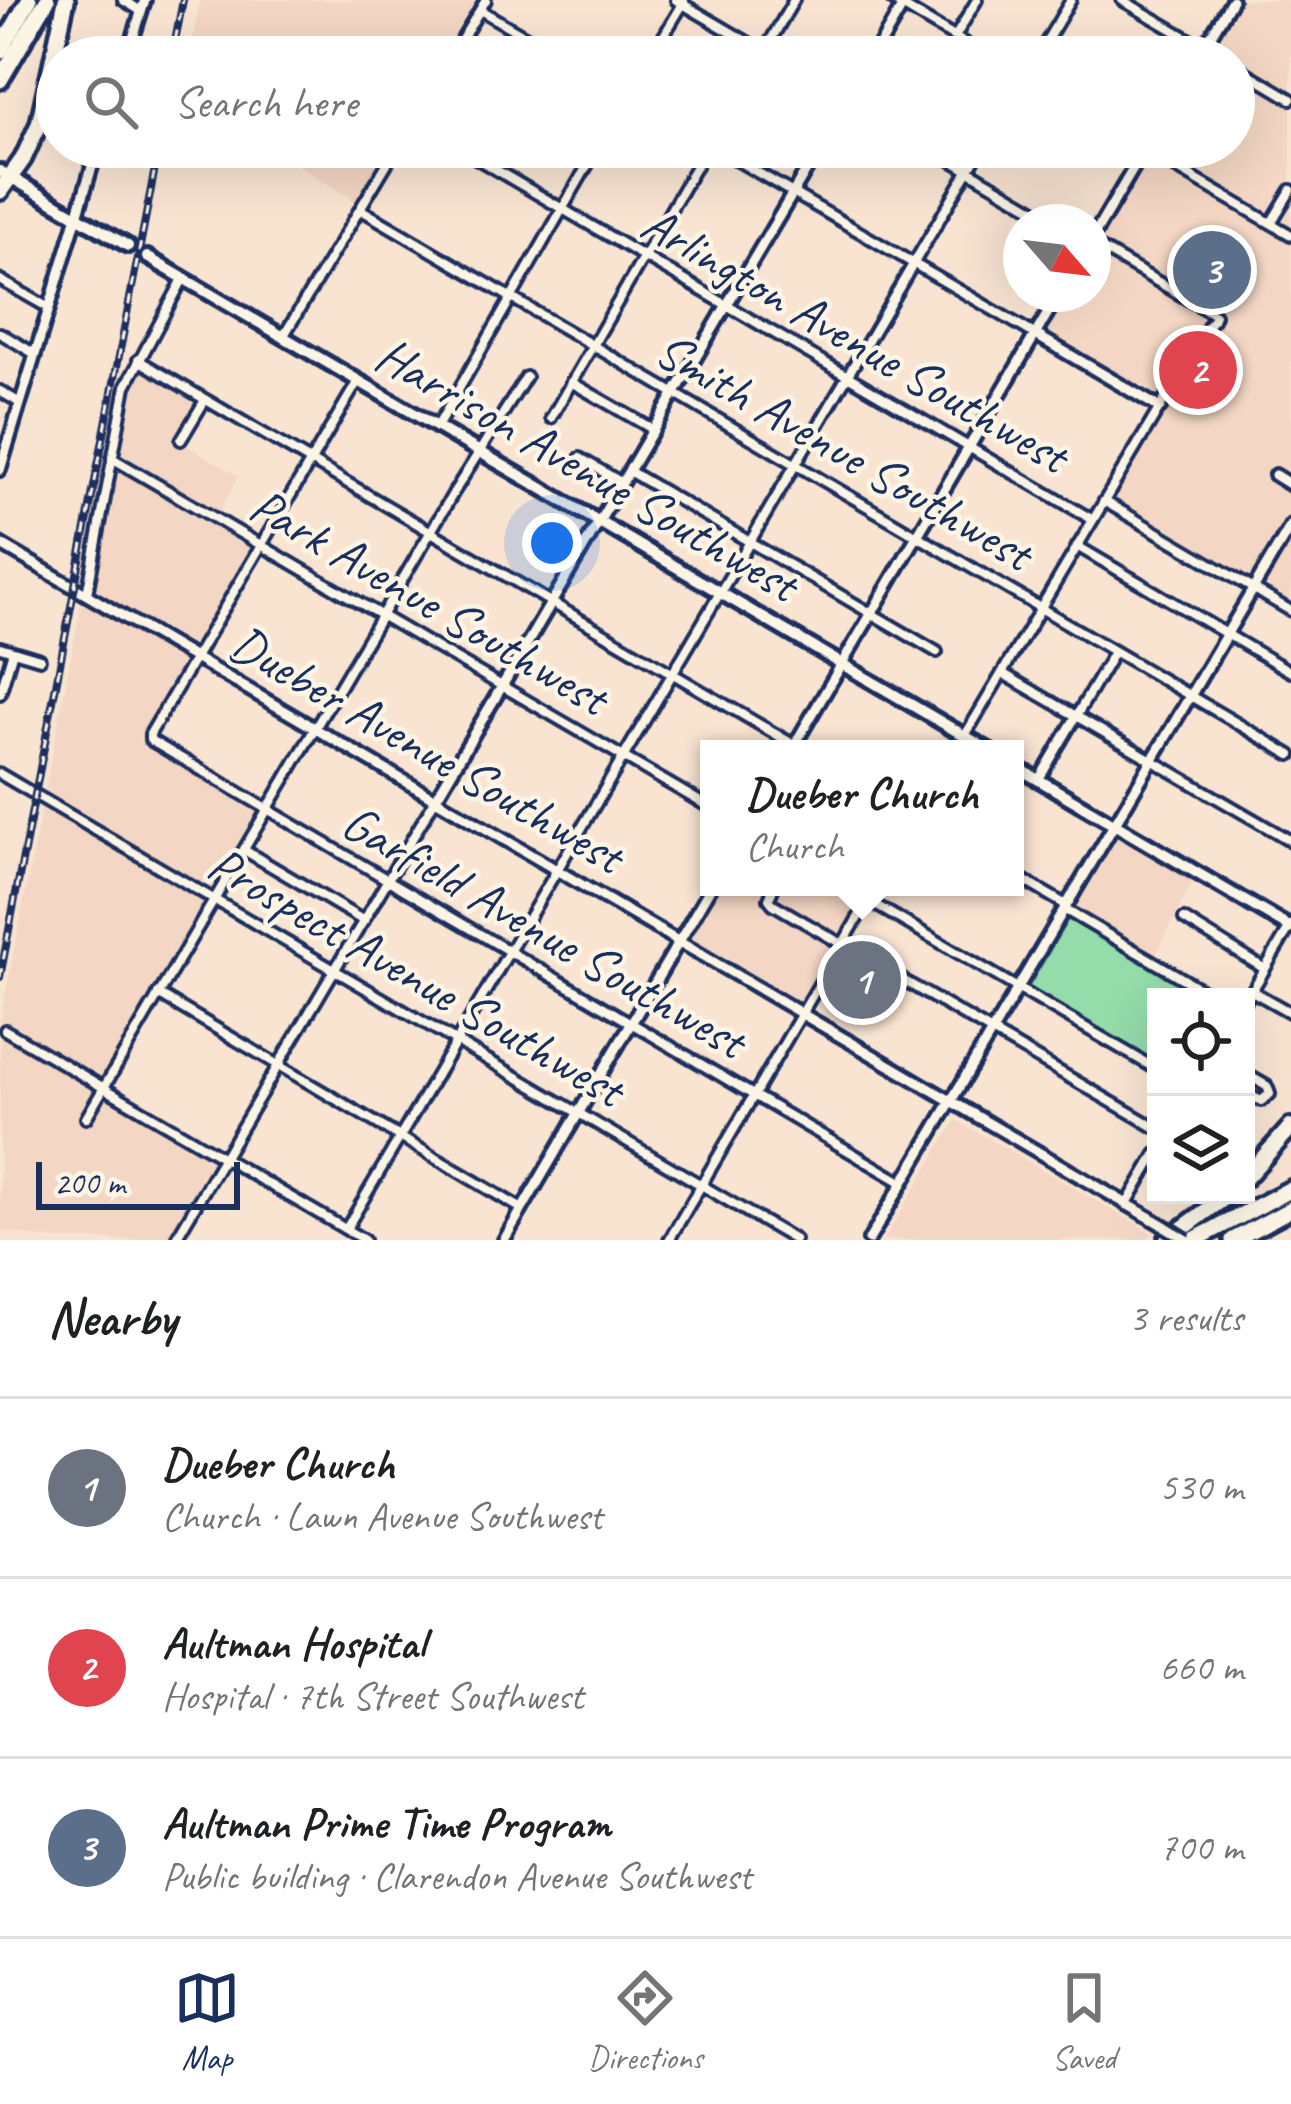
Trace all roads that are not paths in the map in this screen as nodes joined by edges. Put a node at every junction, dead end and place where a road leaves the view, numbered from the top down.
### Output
1 (29, 0) edge
2 (47, 0) edge
3 (66, 0) edge
4 (123, 0) edge
5 (794, 0) edge
6 (977, 0) edge
7 (1071, 0) edge
8 (1122, 0) edge
9 (1232, 0) edge
10 (681, 1) edge
11 (900, 2) edge
12 (143, 5) edge
13 (483, 5) edge
14 (58, 36) edge
15 (133, 36) edge
16 (464, 36) edge
17 (530, 36) edge
18 (662, 36) edge
19 (736, 36) edge
20 (776, 36) edge
21 (883, 36) edge
22 (952, 36) edge
23 (956, 36) edge
24 (1050, 36) edge
25 (1177, 36) edge
26 (1211, 36) edge
27 (0, 51) edge
28 (1255, 78) edge
29 (0, 80) edge
30 (1291, 99) edge
31 (36, 129) edge
32 (91, 168) edge
33 (385, 168) edge
34 (493, 168) edge
35 (586, 168) edge
36 (698, 168) edge
37 (748, 168) edge
38 (808, 168) edge
39 (965, 168) edge
40 (1133, 168) edge
41 (1178, 168) edge
42 (968, 170) junction
43 (4, 180) edge
44 (1291, 190) edge
45 (793, 193) junction
46 (1026, 204) edge
47 (562, 208) junction
48 (1111, 208) edge
49 (360, 209) junction
50 (76, 215) junction
51 (1271, 223) junction
52 (1291, 235) edge
53 (128, 246) dead end
54 (1111, 252) edge
55 (643, 256) junction
56 (147, 257) dead end
57 (913, 263) junction
58 (183, 279) junction
59 (4, 283) edge
60 (510, 296) junction
61 (0, 299) edge
62 (727, 306) junction
63 (49, 308) junction
64 (1049, 312) edge
65 (0, 332) edge
66 (1036, 334) junction
67 (283, 337) junction
68 (592, 345) junction
69 (35, 354) junction
70 (138, 360) junction
71 (848, 376) junction
72 (526, 377) dead end
73 (358, 381) junction
74 (571, 382) junction
75 (0, 391) edge
76 (675, 394) junction
77 (205, 400) junction
78 (20, 403) junction
79 (1160, 408) junction
80 (551, 418) dead end
81 (437, 427) junction
82 (654, 430) junction
83 (181, 440) dead end
84 (969, 448) junction
85 (480, 452) junction
86 (112, 458) junction
87 (580, 458) dead end
88 (310, 461) junction
89 (796, 465) junction
90 (0, 470) edge
91 (629, 472) junction
92 (1275, 475) dead end
93 (622, 483) junction
94 (1291, 484) edge
95 (1104, 501) junction
96 (1093, 520) junction
97 (599, 522) junction
98 (1291, 525) edge
99 (430, 532) junction
100 (917, 536) junction
101 (750, 542) junction
102 (0, 544) edge
103 (261, 544) junction
104 (1078, 546) junction
105 (1253, 589) junction
106 (720, 593) junction
107 (86, 594) junction
108 (551, 603) junction
109 (1041, 608) junction
110 (1291, 610) edge
111 (872, 613) junction
112 (382, 615) junction
113 (1226, 634) junction
114 (0, 647) edge
115 (13, 651) junction
116 (1114, 651) junction
117 (937, 652) dead end
118 (195, 657) junction
119 (40, 659) dead end
120 (842, 664) junction
121 (1291, 672) edge
122 (673, 674) junction
123 (1002, 674) junction
124 (502, 686) junction
125 (1, 690) edge
126 (1190, 696) junction
127 (1076, 716) junction
128 (316, 728) junction
129 (964, 736) junction
130 (783, 740) edge
131 (800, 740) edge
132 (962, 740) edge
133 (971, 740) edge
134 (1291, 755) edge
135 (624, 757) junction
136 (1151, 760) junction
137 (1024, 771) edge
138 (0, 774) edge
139 (1039, 779) junction
140 (436, 799) junction
141 (700, 802) edge
142 (267, 810) junction
143 (1113, 824) junction
144 (1291, 841) edge
145 (244, 850) junction
146 (558, 870) junction
147 (387, 881) junction
148 (1024, 881) edge
149 (707, 896) edge
150 (771, 896) edge
151 (861, 896) edge
152 (870, 896) edge
153 (214, 900) junction
154 (868, 900) junction
155 (1065, 907) junction
156 (1184, 919) dead end
157 (364, 921) junction
158 (1290, 927) edge
159 (679, 942) junction
160 (842, 944) junction
161 (509, 952) junction
162 (1265, 969) junction
163 (334, 971) junction
164 (1017, 988) junction
165 (1199, 988) edge
166 (1254, 988) edge
167 (1255, 993) edge
168 (158, 994) junction
169 (802, 1013) junction
170 (1291, 1013) edge
171 (631, 1024) junction
172 (5, 1030) dead end
173 (991, 1032) junction
174 (456, 1042) junction
175 (1147, 1064) edge
176 (280, 1065) junction
177 (1255, 1079) edge
178 (104, 1087) junction
179 (754, 1096) junction
180 (1252, 1096) edge
181 (952, 1101) junction
182 (578, 1114) junction
183 (86, 1118) dead end
184 (1147, 1123) edge
185 (1291, 1127) edge
186 (401, 1136) junction
187 (225, 1158) junction
188 (1255, 1168) edge
189 (1147, 1169) edge
190 (903, 1183) junction
191 (701, 1186) junction
192 (1291, 1189) edge
193 (1214, 1204) edge
194 (1126, 1205) junction
195 (522, 1209) junction
196 (1291, 1209) edge
197 (346, 1229) junction
198 (1166, 1234) edge
199 (178, 1235) dead end
200 (364, 1240) edge
201 (504, 1240) edge
202 (669, 1240) edge
203 (795, 1240) edge
204 (869, 1240) edge
205 (1191, 1240) edge
206 (1236, 1240) edge

1 - 27 highway
2 - 29 highway
3 - 14 highway
4 - 12 street
5 - 20 street
6 - 23 street
7 - 24 street
8 - 25 street
9 - 26 street
10 - 18 street
10 - 19 street
11 - 21 street
11 - 22 street
12 - 15 street
13 - 16 street
13 - 17 street
28 - 30 street
31 - 43 highway
32 - 50 street
33 - 49 street
34 - 47 street, Arlington Avenue Southwest
35 - 47 street
36 - 55 street
37 - 45 street
38 - 45 street
39 - 42 street
40 - 48 street
41 - 51 street
42 - 46 street
42 - 57 street
43 - 50 main road
44 - 51 street
45 - 57 street
45 - 62 street
47 - 55 street, Arlington Avenue Southwest
47 - 60 street
49 - 60 street, Smith Avenue Southwest
49 - 67 street
50 - 53 main road
50 - 63 street
51 - 52 street
54 - 79 street
55 - 62 street, Arlington Avenue Southwest
55 - 68 street
56 - 58 main road, Harrison Avenue Southwest
57 - 66 street
57 - 71 street
58 - 67 main road, Harrison Avenue Southwest
58 - 70 street
59 - 61 street
59 - 63 street
60 - 68 street, Smith Avenue Southwest
60 - 81 street
62 - 71 street, Arlington Avenue Southwest
62 - 76 street
63 - 69 street
64 - 66 street
65 - 69 street
66 - 79 street
66 - 84 street
67 - 73 main road, Harrison Avenue Southwest
68 - 74 street
68 - 76 street, Smith Avenue Southwest
69 - 78 street
70 - 77 street
70 - 86 street
71 - 84 street, Arlington Avenue Southwest
71 - 89 street
72 - 85 street
73 - 81 main road, Harrison Avenue Southwest
73 - 88 street
74 - 80 street
74 - 82 street
75 - 78 street
76 - 82 street
76 - 89 street, Smith Avenue Southwest
77 - 83 street
77 - 88 street
78 - 90 street
79 - 95 street
81 - 85 main road, Harrison Avenue Southwest
82 - 91 street
84 - 96 street, Arlington Avenue Southwest
84 - 100 street
85 - 97 main road, Harrison Avenue Southwest
85 - 99 street
86 - 103 street, Park Avenue Southwest
86 - 107 street
87 - 93 street
88 - 99 street
88 - 103 street
89 - 100 street, Smith Avenue Southwest
89 - 101 street
91 - 93 street
91 - 101 street
92 - 94 street
93 - 97 street
95 - 96 street
95 - 105 street, Arlington Avenue Southwest
96 - 104 street
97 - 106 main road, Harrison Avenue Southwest
97 - 108 street
98 - 105 street
99 - 108 street
99 - 112 street
100 - 109 street, Smith Avenue Southwest
100 - 111 street
101 - 106 street
101 - 111 street
102 - 107 street, Dueber Avenue Southwest
103 - 112 street, Park Avenue Southwest
103 - 118 street
104 - 109 street
104 - 113 street
105 - 110 street, Arlington Avenue Southwest
105 - 113 street
106 - 120 main road, Harrison Avenue Southwest
106 - 122 street
107 - 118 street, Dueber Avenue Southwest
108 - 122 street
108 - 124 street
109 - 116 street, Smith Avenue Southwest
109 - 123 street
111 - 117 street
111 - 120 street
112 - 124 street, Park Avenue Southwest
112 - 128 street
113 - 121 street
113 - 126 street
114 - 115 street
115 - 119 street
115 - 125 street
116 - 126 street, Smith Avenue Southwest
116 - 127 street
118 - 128 street, Dueber Avenue Southwest
118 - 142 street, Garfield Avenue Southwest
120 - 129 main road, Harrison Avenue Southwest
120 - 131 street
122 - 130 street
122 - 135 street
123 - 127 street
123 - 129 street
124 - 135 street, Park Avenue Southwest
124 - 140 street
126 - 134 street, Smith Avenue Southwest
126 - 136 street
127 - 136 street
127 - 139 street
128 - 140 street, Dueber Avenue Southwest
128 - 142 street
129 - 132 street
129 - 133 main road, Harrison Avenue Southwest
135 - 141 street, Park Avenue Southwest
135 - 146 street
136 - 143 street
136 - 144 street
137 - 139 main road
138 - 153 street, Prospect Avenue Southwest
139 - 143 main road
140 - 146 street, Dueber Avenue Southwest
140 - 147 street
142 - 145 street
142 - 147 street, Garfield Avenue Southwest
143 - 155 street
143 - 158 main road
145 - 153 street
145 - 157 street
146 - 159 street, Dueber Avenue Southwest
146 - 161 street
147 - 157 street
147 - 161 street, Garfield Avenue Southwest
148 - 155 street
149 - 159 street
150 - 160 street
151 - 154 street
152 - 154 street
153 - 163 street, Prospect Avenue Southwest
153 - 168 street
154 - 160 street
154 - 164 street
155 - 164 street
155 - 165 street
156 - 162 street
157 - 163 street
158 - 162 street
159 - 169 street, Dueber Avenue Southwest
159 - 171 street
160 - 169 street
160 - 173 street
161 - 171 street, Garfield Avenue Southwest
161 - 174 street
162 - 166 street
163 - 174 street, Prospect Avenue Southwest
163 - 176 street
164 - 173 street
164 - 175 street
167 - 170 street
168 - 176 street
168 - 178 street
169 - 179 street
169 - 181 street, Dueber Avenue Southwest
171 - 179 street, Garfield Avenue Southwest
171 - 182 street
172 - 178 street
173 - 181 street
173 - 184 street
174 - 182 street, Prospect Avenue Southwest
174 - 186 street
176 - 186 street
176 - 187 street
177 - 180 street
178 - 183 street
178 - 187 street
179 - 190 street, Garfield Avenue Southwest
179 - 191 street
181 - 190 street
181 - 194 street, Dueber Avenue Southwest
182 - 191 street, Prospect Avenue Southwest
182 - 195 street
185 - 188 highway
186 - 195 street
186 - 197 street
187 - 197 street
187 - 199 street
189 - 194 street
190 - 204 street
191 - 202 street
191 - 203 street, Prospect Avenue Southwest
192 - 205 highway
193 - 198 highway
194 - 198 street, Dueber Avenue Southwest
195 - 201 street
196 - 206 highway
197 - 200 street
198 - 205 street, Dueber Avenue Southwest, bridge

